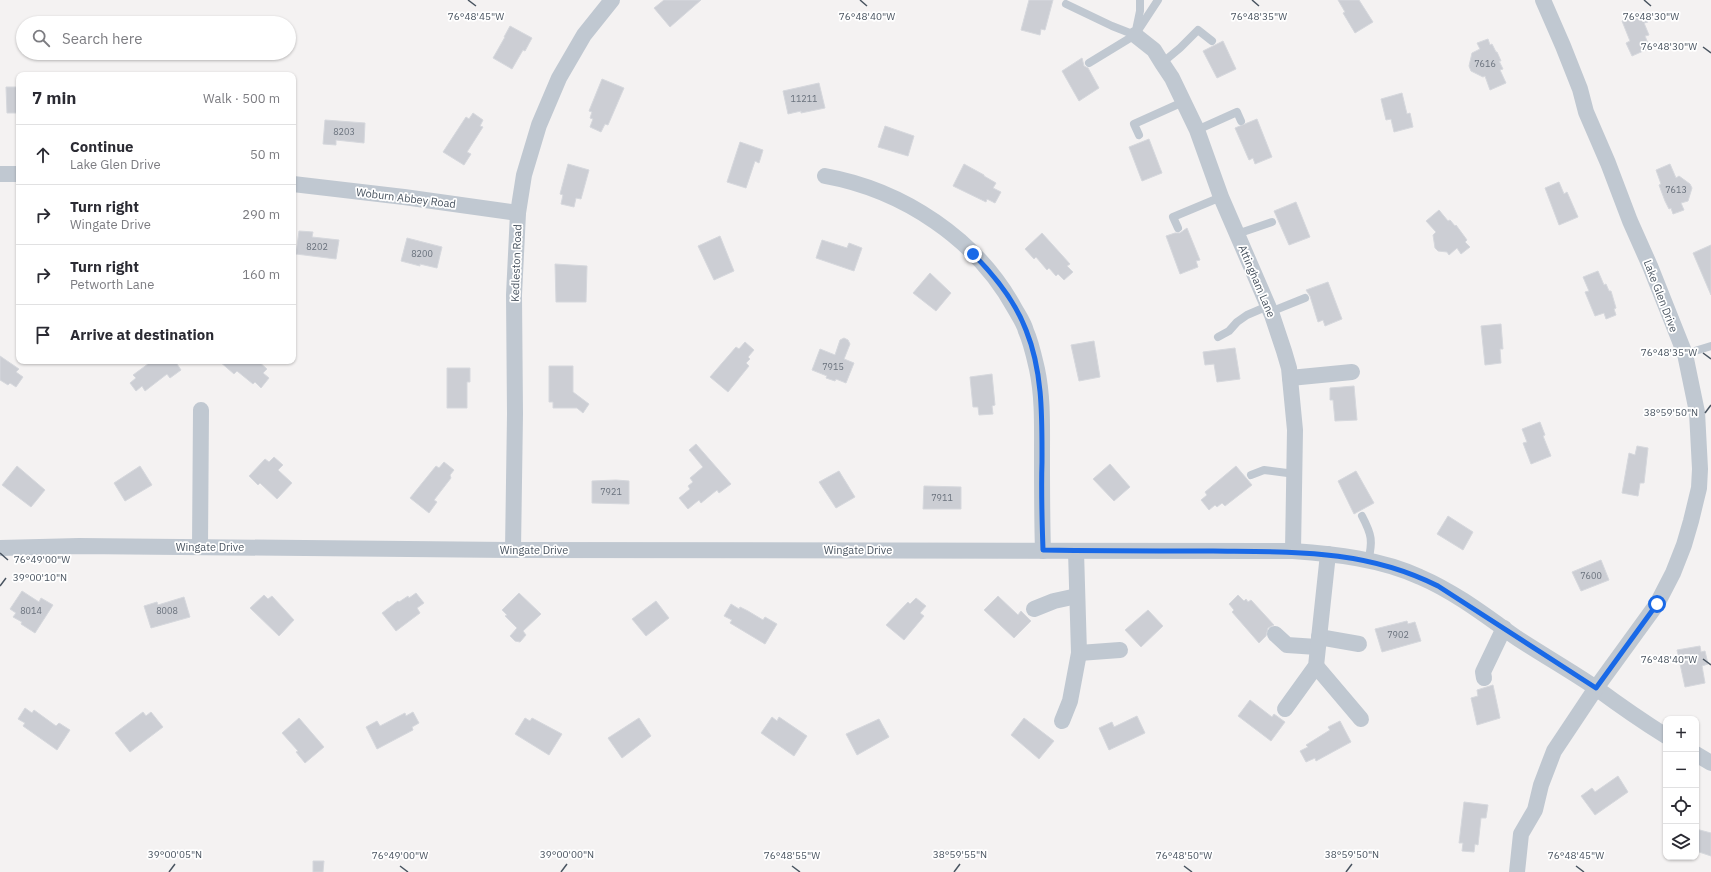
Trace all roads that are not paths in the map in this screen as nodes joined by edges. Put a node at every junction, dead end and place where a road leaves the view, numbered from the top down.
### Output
1 (612, 0) edge
2 (1140, 0) edge
3 (1158, 0) edge
4 (1543, 0) edge
5 (1066, 4) dead end
6 (1135, 35) junction
7 (1212, 40) dead end
8 (1162, 62) junction
9 (1089, 63) dead end
10 (1183, 102) junction
11 (1242, 122) dead end
12 (1196, 130) junction
13 (1139, 135) dead end
14 (0, 174) edge
15 (16, 174) edge
16 (825, 176) dead end
17 (296, 184) edge
18 (1221, 197) junction
19 (518, 213) junction
20 (1272, 222) dead end
21 (1178, 228) dead end
22 (1237, 234) junction
23 (1305, 298) dead end
24 (1269, 309) junction
25 (1218, 337) dead end
26 (1711, 346) edge
27 (1685, 354) junction
28 (1352, 372) dead end
29 (1290, 378) junction
30 (201, 410) dead end
31 (1295, 474) junction
32 (1251, 475) dead end
33 (1362, 516) dead end
34 (200, 547) junction
35 (0, 548) edge
36 (513, 550) junction
37 (1043, 550) junction
38 (1076, 551) junction
39 (1293, 551) junction
40 (1328, 554) junction
41 (1368, 562) junction
42 (1077, 596) junction
43 (1034, 609) dead end
44 (1504, 628) junction
45 (1275, 634) dead end
46 (1318, 642) junction
47 (1359, 644) dead end
48 (1120, 650) dead end
49 (1079, 653) junction
50 (1316, 666) junction
51 (1484, 678) dead end
52 (1596, 688) junction
53 (1285, 709) dead end
54 (1361, 719) dead end
55 (1062, 721) dead end
56 (1663, 734) edge
57 (1699, 756) edge
58 (1711, 763) edge
59 (1517, 872) edge

1 - 19 street, Kedleston Road
2 - 6 lane
3 - 6 lane
4 - 27 street, Lake Glen Drive
5 - 6 lane
6 - 8 street, Attingham Lane
6 - 9 lane
7 - 8 lane
8 - 10 street, Attingham Lane
10 - 12 street, Attingham Lane
10 - 13 lane
11 - 12 lane
12 - 18 street, Attingham Lane
14 - 15 street
16 - 37 street
17 - 19 street, Woburn Abbey Road
18 - 21 lane
18 - 22 street, Attingham Lane
19 - 36 street, Kedleston Road
20 - 22 lane
22 - 24 street, Attingham Lane
23 - 24 lane
24 - 25 lane
24 - 29 street, Attingham Lane
26 - 27 lane
27 - 52 street, Lake Glen Drive
28 - 29 street
29 - 31 street, Attingham Lane
30 - 34 street
31 - 32 lane
31 - 39 street, Attingham Lane
33 - 41 lane
34 - 35 street, Wingate Drive
34 - 36 street, Wingate Drive
36 - 37 street, Wingate Drive
37 - 38 street, Wingate Drive
38 - 39 street, Wingate Drive
38 - 42 street
39 - 40 street, Wingate Drive
40 - 41 street, Wingate Drive
40 - 46 street
41 - 44 street, Wingate Drive
42 - 43 street
42 - 49 street
44 - 51 street
44 - 52 street, Wingate Drive
45 - 46 street
46 - 47 street
46 - 50 street
48 - 49 street
49 - 55 street
50 - 53 street
50 - 54 street
52 - 56 street, Wingate Drive
52 - 59 street, Lake Glen Drive
57 - 58 street

